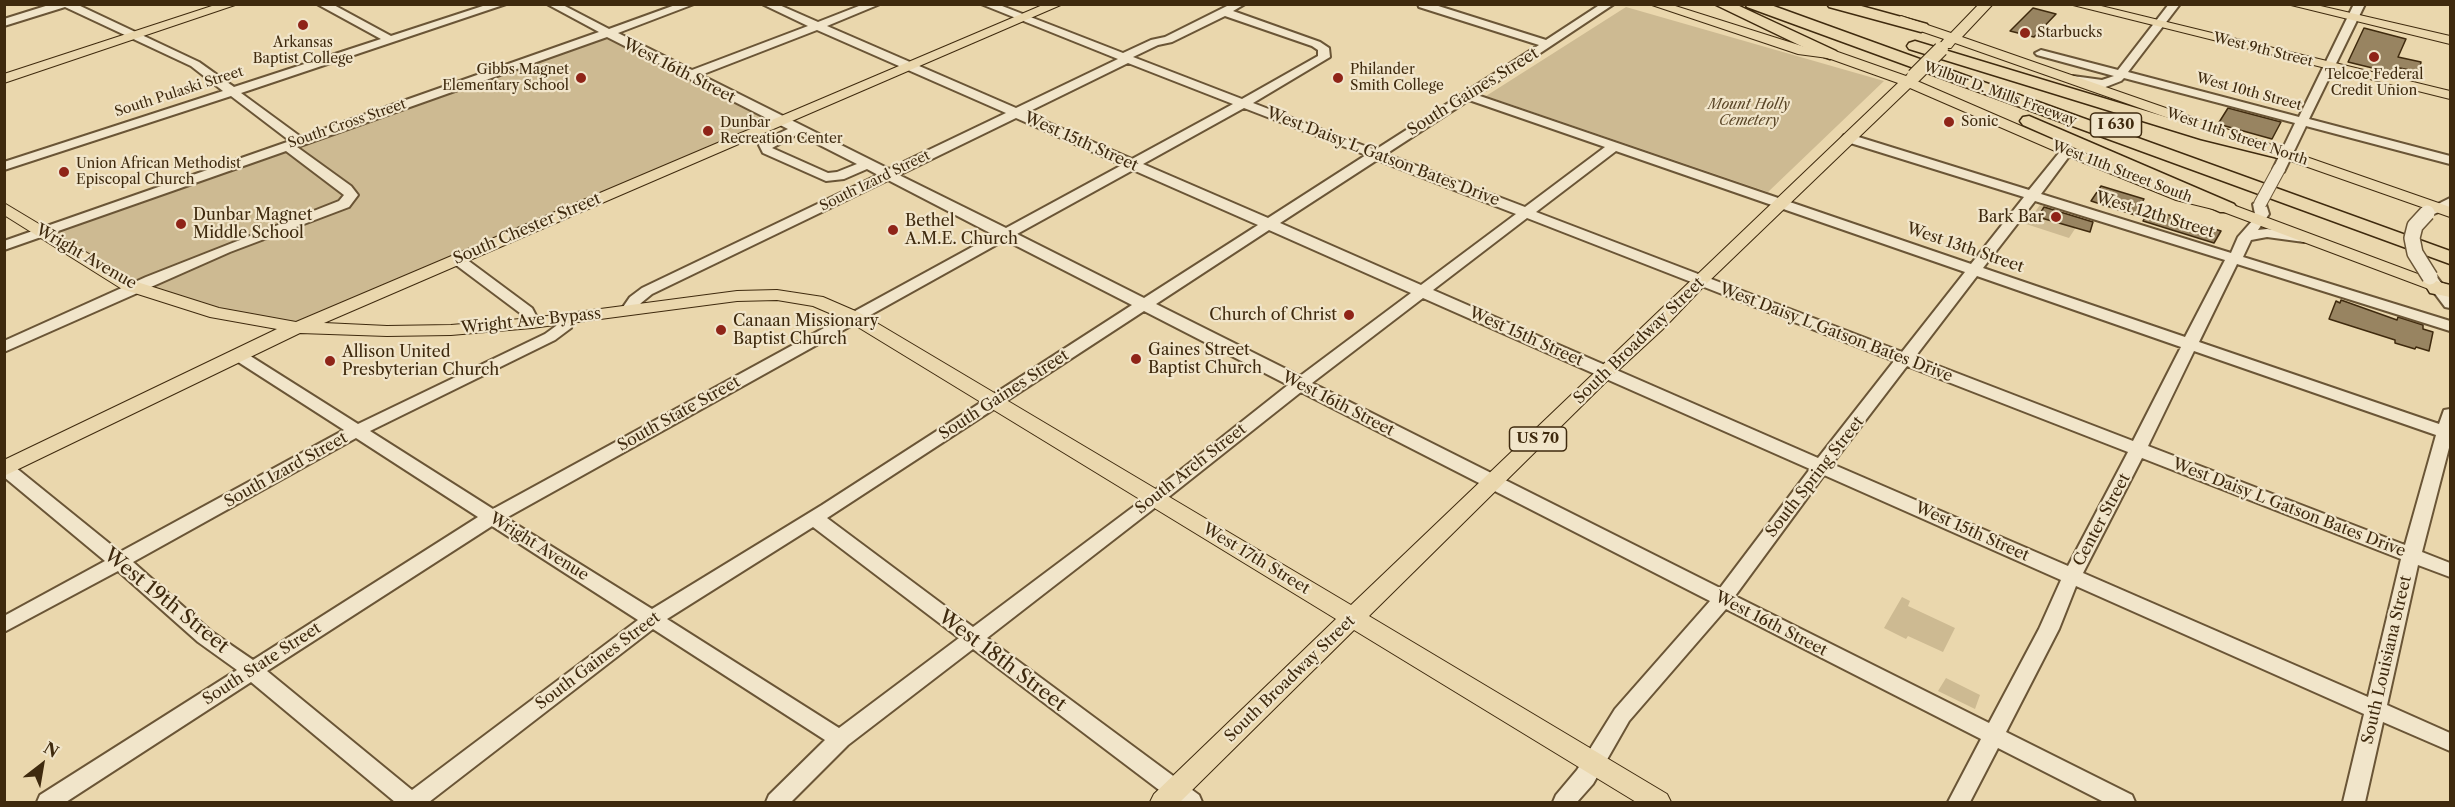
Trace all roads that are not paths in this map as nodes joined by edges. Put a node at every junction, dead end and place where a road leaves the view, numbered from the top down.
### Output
1 (65, 4) edge
2 (232, 4) edge
3 (322, 4) edge
4 (501, 4) edge
5 (552, 4) edge
6 (689, 4) edge
7 (767, 4) edge
8 (874, 4) edge
9 (986, 4) edge
10 (1057, 4) edge
11 (1239, 4) edge
12 (1609, 4) edge
13 (1655, 4) edge
14 (1721, 4) edge
15 (1752, 4) edge
16 (1783, 4) edge
17 (1834, 4) edge
18 (1853, 4) edge
19 (1987, 4) edge
20 (2075, 4) edge
21 (2175, 4) edge
22 (2293, 4) edge
23 (2360, 4) edge
24 (1424, 5) edge
25 (1225, 12) junction
26 (2353, 18) junction
27 (1023, 19) junction
28 (4, 23) edge
29 (2160, 25) junction
30 (817, 26) junction
31 (1921, 27) junction
32 (1826, 32) junction
33 (606, 33) junction
34 (134, 37) junction
35 (1953, 38) junction
36 (390, 40) junction
37 (2451, 40) edge
38 (1548, 44) junction
39 (2041, 53) dead end
40 (1830, 54) junction
41 (1129, 59) junction
42 (910, 66) junction
43 (2329, 66) junction
44 (690, 75) junction
45 (2058, 75) junction
46 (2120, 77) junction
47 (4, 79) edge
48 (1911, 79) junction
49 (232, 91) junction
50 (1467, 95) junction
51 (2451, 95) edge
52 (2125, 98) junction
53 (1887, 101) junction
54 (1956, 102) junction
55 (1243, 104) junction
56 (1014, 112) junction
57 (2302, 121) junction
58 (781, 122) junction
59 (795, 130) junction
60 (1848, 138) junction
61 (293, 143) junction
62 (1614, 146) junction
63 (2067, 151) junction
64 (1375, 154) junction
65 (2451, 160) edge
66 (2283, 161) junction
67 (1133, 164) junction
68 (866, 165) junction
69 (4, 166) edge
70 (887, 175) junction
71 (2033, 195) junction
72 (1781, 203) junction
73 (2260, 204) junction
74 (4, 208) edge
75 (2227, 208) junction
76 (2441, 208) edge
77 (1526, 212) junction
78 (2259, 221) junction
79 (1268, 223) junction
80 (41, 231) junction
81 (1005, 235) junction
82 (2245, 237) junction
83 (2304, 238) junction
84 (2451, 243) edge
85 (4, 246) edge
86 (2235, 258) junction
87 (2451, 258) edge
88 (457, 259) junction
89 (1973, 269) junction
90 (1700, 280) junction
91 (135, 288) junction
92 (2444, 290) edge
93 (1422, 291) junction
94 (1143, 304) junction
95 (629, 310) junction
96 (205, 311) joint
97 (854, 317) junction
98 (565, 319) junction
99 (532, 323) junction
100 (2451, 326) edge
101 (299, 327) junction
102 (2190, 345) junction
103 (4, 347) edge
104 (238, 355) junction
105 (1905, 359) junction
106 (1605, 372) junction
107 (1300, 384) junction
108 (994, 402) junction
109 (2448, 427) edge
110 (356, 431) junction
111 (2138, 449) junction
112 (1822, 466) junction
113 (5, 468) edge
114 (1493, 482) junction
115 (1155, 499) junction
116 (492, 517) junction
117 (814, 518) junction
118 (2412, 555) junction
119 (119, 562) junction
120 (2451, 570) edge
121 (2072, 576) junction
122 (1722, 599) junction
123 (1353, 617) junction
124 (653, 619) junction
125 (4, 625) edge
126 (974, 638) junction
127 (251, 671) junction
128 (2376, 708) junction
129 (1992, 735) junction
130 (840, 740) junction
131 (2451, 742) edge
132 (1593, 763) junction
133 (1176, 798) edge
134 (48, 802) edge
135 (412, 802) edge
136 (777, 802) edge
137 (1564, 802) edge
138 (1658, 802) edge
139 (1959, 802) edge
140 (2124, 802) edge
141 (2354, 802) edge

1 - 28 street
1 - 34 street
2 - 34 main road
3 - 36 street
4 - 36 street, South Pulaski Street
5 - 33 street, West 16th Street
6 - 33 street, South Cross Street
7 - 30 street, West 15th Street
8 - 30 street
9 - 27 street, West Daisy L Gatson Bates Drive
10 - 27 main road, South Chester Street
11 - 25 street, South Izard Street
12 - 38 street, South Gaines Street
13 - 40 main road
14 - 40 highway
15 - 32 highway, Wilbur D. Mills Freeway / I 630
16 - 66 highway
16 - 84 highway, Wilbur D. Mills Freeway / I 630
17 - 31 highway
18 - 31 main road, West 11th Street North
19 - 35 main road, South Broadway Street / US 70
20 - 29 main road, West 9th Street
21 - 29 street
22 - 26 main road
23 - 26 street
24 - 38 street
25 - 41 street, South Izard Street
25 - 55 street, South State Street
26 - 37 main road
26 - 43 street
27 - 41 street, West Daisy L Gatson Bates Drive
27 - 42 main road, South Chester Street
29 - 43 main road, West 9th Street
29 - 46 street
30 - 42 street, West 15th Street
30 - 44 street
31 - 35 main road, West 11th Street North
32 - 75 highway
32 - 87 highway, Wilbur D. Mills Freeway / I 630
33 - 44 street, West 16th Street
33 - 61 street, South Cross Street
34 - 47 main road
34 - 49 street
35 - 45 main road, West 11th Street North
35 - 48 main road, South Broadway Street / US 70, bridge
36 - 49 street, South Pulaski Street
38 - 50 street, South Gaines Street
39 - 46 street, West 10th Street
40 - 48 main road, West 11th Street South
41 - 55 street, West Daisy L Gatson Bates Drive
41 - 56 street, South Izard Street
42 - 56 street, West 15th Street
42 - 58 main road, South Chester Street
43 - 51 main road, West 9th Street
43 - 57 street
44 - 58 street, West 16th Street
45 - 46 street
45 - 52 main road, West 11th Street North
46 - 52 street
46 - 57 street, West 10th Street
48 - 53 main road, South Broadway Street / US 70
48 - 54 main road, West 11th Street South
49 - 61 street
49 - 69 street, South Pulaski Street
50 - 62 street, West 13th Street
50 - 64 street, South Gaines Street
52 - 66 main road, West 11th Street North
53 - 54 main road
53 - 60 main road, South Broadway Street / US 70
54 - 63 main road, West 11th Street South
55 - 64 street, West Daisy L Gatson Bates Drive
55 - 67 street, South State Street
56 - 67 street, West 15th Street
56 - 70 street, South Izard Street
57 - 65 street, West 10th Street
57 - 66 street
58 - 59 street, West 16th Street
58 - 88 main road, South Chester Street
59 - 68 street, West 16th Street
59 - 68 street
60 - 71 street, West 12th Street
60 - 72 main road, South Broadway Street / US 70
61 - 80 street, South Cross Street
61 - 91 street
62 - 72 street, West 13th Street
62 - 77 street, South Arch Street
63 - 71 street, South Spring Street
63 - 75 main road, West 11th Street South
64 - 77 street, West Daisy L Gatson Bates Drive
64 - 79 street, South Gaines Street
66 - 73 street, bridge
66 - 76 main road, West 11th Street North
67 - 79 street, West 15th Street
67 - 81 street, South State Street
68 - 70 street, West 16th Street
70 - 81 street, West 16th Street
70 - 95 street, South Izard Street
71 - 86 street, West 12th Street
71 - 89 street, South Spring Street
72 - 89 street, West 13th Street
72 - 90 main road, South Broadway Street / US 70
73 - 75 main road
73 - 78 street
74 - 80 main road, Wright Avenue
75 - 78 main road, West 11th Street South
76 - 92 street, bridge
77 - 90 street, West Daisy L Gatson Bates Drive
77 - 93 street, South Arch Street
78 - 82 street, Center Street
78 - 83 main road, West 11th Street South
79 - 93 street, West 15th Street
79 - 94 street, South Gaines Street
80 - 85 street, South Cross Street
80 - 91 main road, Wright Avenue
81 - 94 street, West 16th Street
81 - 97 street, South State Street
82 - 83 street
82 - 86 street, Center Street
83 - 92 main road, West 11th Street South
86 - 100 street, West 12th Street
86 - 102 street, Center Street
88 - 99 street
88 - 101 main road, South Chester Street
89 - 102 street, West 13th Street
89 - 105 street, South Spring Street
90 - 105 street, West Daisy L Gatson Bates Drive
90 - 106 main road, South Broadway Street / US 70
91 - 96 main road, Wright Avenue
91 - 103 street
93 - 106 street, West 15th Street
93 - 107 street, South Arch Street
94 - 107 street, West 16th Street
94 - 108 street, South Gaines Street
95 - 97 main road, Wright Ave Bypass
95 - 98 main road, Wright Ave Bypass
96 - 101 main road, Wright Ave Bypass
97 - 108 main road, West 17th Street
97 - 116 street, South State Street
98 - 99 main road, Wright Ave Bypass
98 - 110 street, South Izard Street
99 - 101 main road, Wright Ave Bypass
101 - 104 main road, South Chester Street
102 - 109 street, West 13th Street
102 - 111 street, Center Street
104 - 110 street, Wright Avenue
104 - 113 main road, South Chester Street
105 - 111 street, West Daisy L Gatson Bates Drive
105 - 112 street, South Spring Street
106 - 112 street, West 15th Street
106 - 114 main road, South Broadway Street / US 70
107 - 114 street, West 16th Street
107 - 115 street, South Arch Street
108 - 115 main road, West 17th Street
108 - 117 street, South Gaines Street
109 - 118 street, South Louisiana Street
110 - 116 street, Wright Avenue
110 - 119 street, South Izard Street
111 - 118 street, West Daisy L Gatson Bates Drive
111 - 121 street, Center Street
112 - 121 street, West 15th Street
112 - 122 street, South Spring Street
113 - 119 street, West 19th Street
114 - 122 street, West 16th Street
114 - 123 main road, South Broadway Street / US 70
115 - 123 main road, West 17th Street
115 - 126 street, South Arch Street
116 - 124 street, Wright Avenue
116 - 127 street, South State Street
117 - 124 street, South Gaines Street
117 - 126 street, West 18th Street
118 - 120 street, West Daisy L Gatson Bates Drive
118 - 128 street, South Louisiana Street
119 - 125 street, South Izard Street
119 - 127 street, West 19th Street
121 - 128 street, West 15th Street
121 - 129 street, Center Street
122 - 129 street, West 16th Street
122 - 132 street, South Spring Street
123 - 132 main road, West 17th Street
123 - 133 main road, South Broadway Street / US 70
124 - 130 street, Wright Avenue
124 - 135 street, South Gaines Street
126 - 130 street, South Arch Street
126 - 133 street, West 18th Street
127 - 134 street, South State Street
127 - 135 street, West 19th Street
128 - 131 street, West 15th Street
128 - 141 street, South Louisiana Street
129 - 139 street, Center Street
129 - 140 street, West 16th Street
130 - 136 street, South Arch Street
132 - 137 street, South Spring Street
132 - 138 main road, West 17th Street

